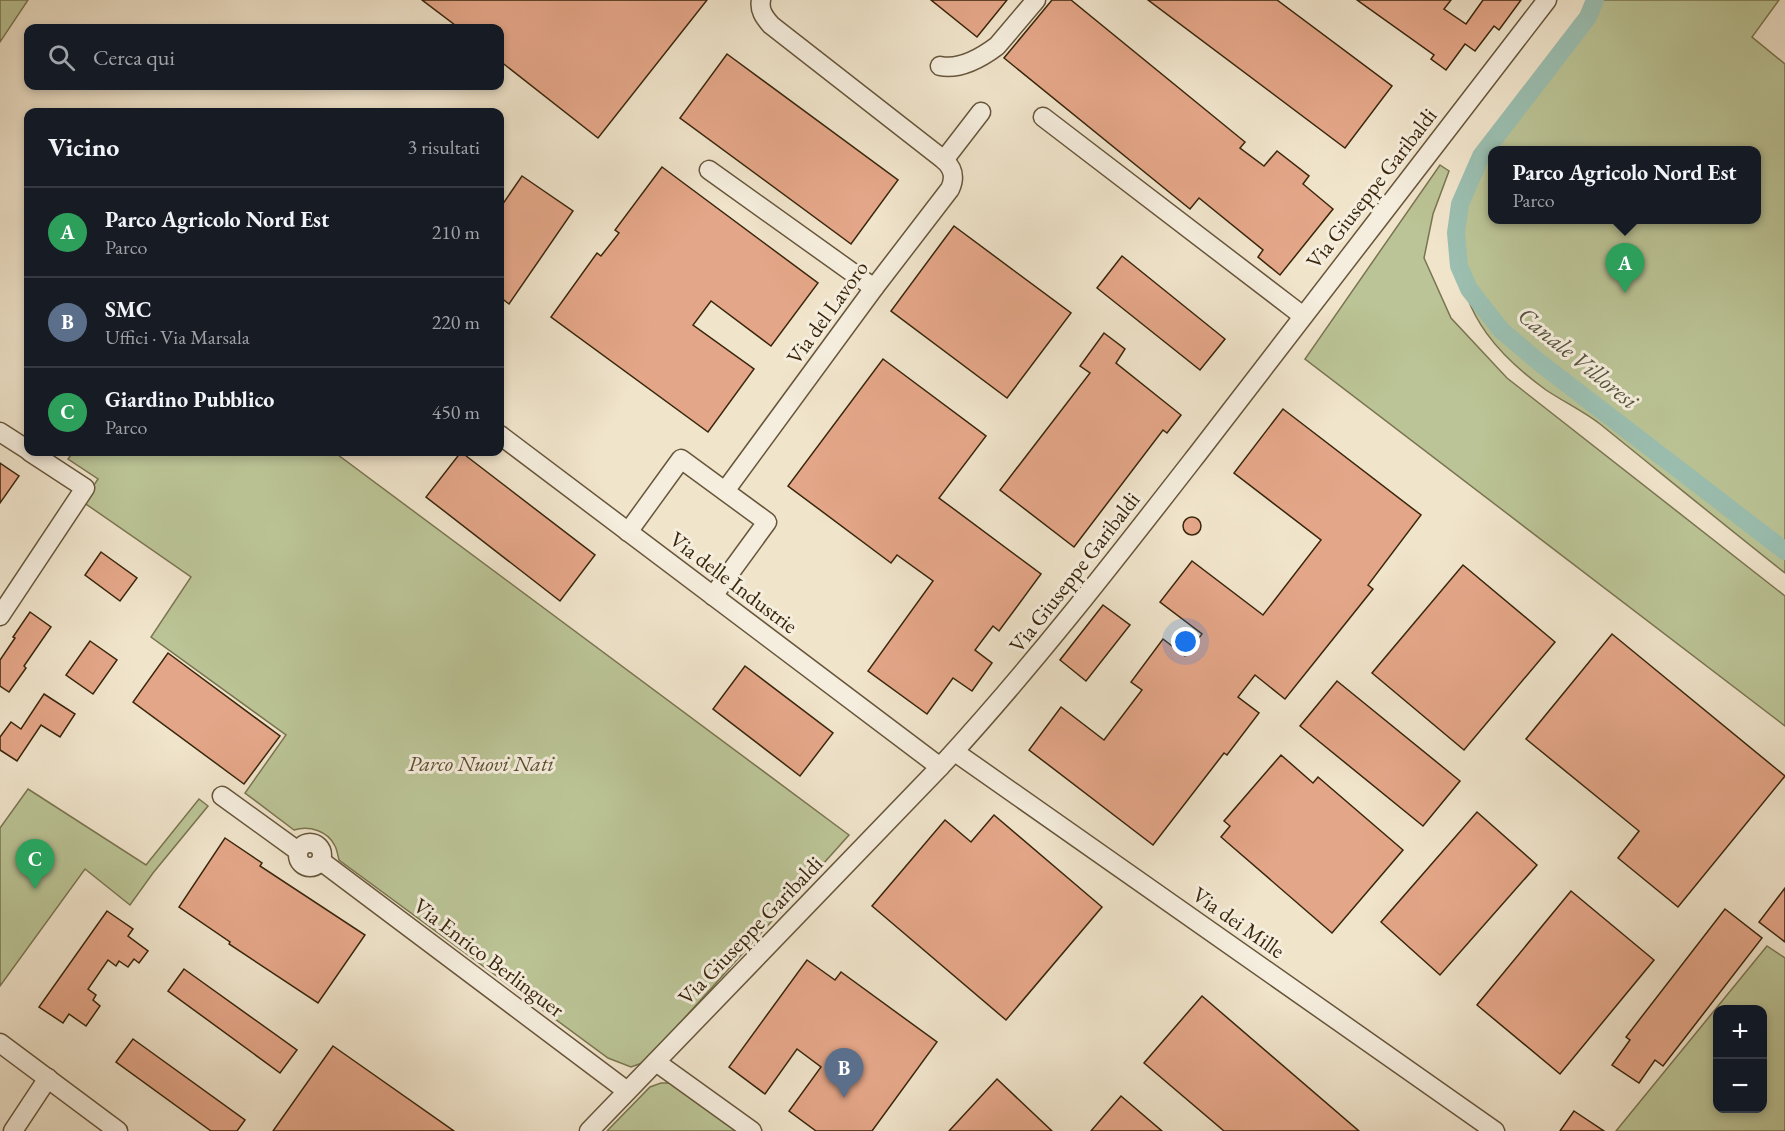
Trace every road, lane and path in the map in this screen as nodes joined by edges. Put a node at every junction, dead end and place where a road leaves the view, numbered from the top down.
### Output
1 (1036, 0) edge
2 (1547, 0) edge
3 (761, 4) edge
4 (940, 66) dead end
5 (981, 111) dead end
6 (1043, 117) dead end
7 (944, 160) junction
8 (709, 170) dead end
9 (874, 288) junction
10 (1304, 316) junction
11 (0, 432) edge
12 (504, 438) edge
13 (24, 448) edge
14 (37, 456) edge
15 (725, 491) junction
16 (628, 532) junction
17 (713, 596) junction
18 (0, 616) edge
19 (955, 752) junction
20 (940, 767) junction
21 (222, 796) dead end
22 (0, 1043) edge
23 (656, 1062) junction
24 (48, 1078) junction
25 (627, 1091) junction
26 (13, 1131) edge
27 (118, 1131) edge
28 (589, 1131) edge
29 (752, 1131) edge
30 (1495, 1131) edge

1 - 4 street
2 - 10 street, Via Giuseppe Garibaldi
3 - 7 street
5 - 7 street
6 - 10 street
7 - 9 street, Via del Lavoro
8 - 9 street
9 - 15 street, Via del Lavoro
10 - 19 street, Via Giuseppe Garibaldi
11 - 13 street
12 - 16 street, Via delle Industrie
14 - 18 street
15 - 16 street
15 - 17 street
16 - 17 street, Via delle Industrie
17 - 20 street, Via delle Industrie
19 - 20 street, Via Giuseppe Garibaldi
19 - 30 street, Via dei Mille
20 - 23 street, Via Giuseppe Garibaldi
21 - 25 street, Via Enrico Berlinguer
22 - 24 street
23 - 25 street, Via Giuseppe Garibaldi
23 - 29 street
24 - 26 street
24 - 27 street
25 - 28 street, Via Giuseppe Garibaldi

